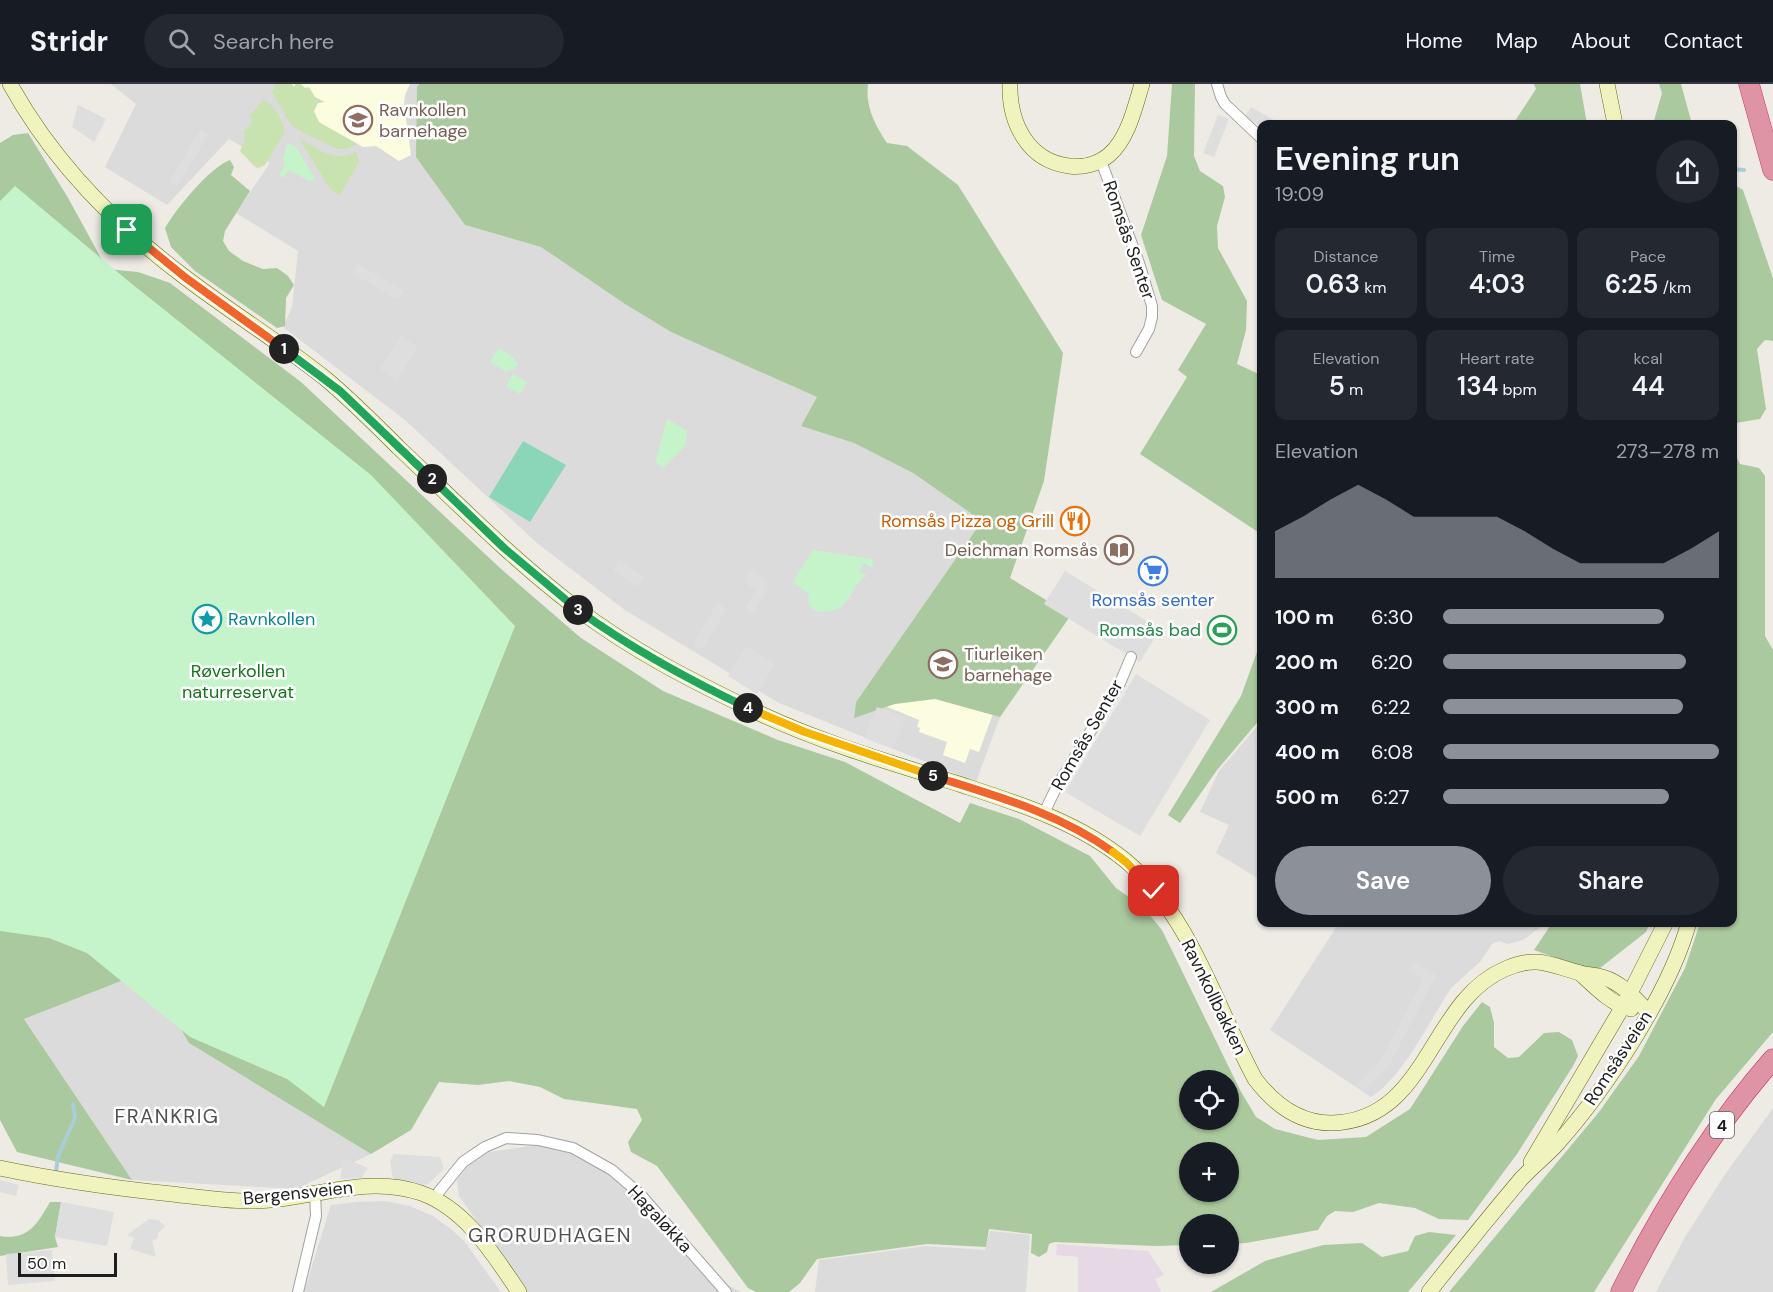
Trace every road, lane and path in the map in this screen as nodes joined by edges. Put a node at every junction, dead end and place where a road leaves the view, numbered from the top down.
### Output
1 (10, 84) edge
2 (1010, 84) edge
3 (1142, 84) edge
4 (1217, 84) edge
5 (1607, 84) edge
6 (1749, 84) edge
7 (1613, 120) edge
8 (1257, 134) edge
9 (1101, 160) junction
10 (1773, 170) edge
11 (1136, 352) dead end
12 (1131, 657) dead end
13 (1044, 813) junction
14 (1663, 927) edge
15 (1687, 927) edge
16 (1580, 973) junction
17 (1630, 993) junction
18 (1623, 1007) junction
19 (1649, 1013) junction
20 (1773, 1059) edge
21 (0, 1168) edge
22 (1523, 1178) junction
23 (315, 1193) junction
24 (433, 1199) junction
25 (298, 1292) edge
26 (519, 1292) edge
27 (726, 1292) edge
28 (1429, 1292) edge
29 (1621, 1292) edge

1 - 13 street, Ravnkollbakken
2 - 9 street
3 - 9 street
4 - 8 street
5 - 7 street
6 - 10 highway
9 - 11 street, Romsås Senter
12 - 13 street, Romsås Senter
13 - 16 street, Ravnkollbakken
14 - 17 street, Romsåsveien
15 - 19 street, Romsåsveien
16 - 17 street, Ravnkollbakken
16 - 18 street, Ravnkollbakken
17 - 18 street, Romsåsveien
17 - 19 street, Ravnkollbakken
18 - 19 street, Ravnkollbakken
18 - 22 street, Romsåsveien
19 - 22 street, Romsåsveien
20 - 29 highway, 4
21 - 23 street, Bergensveien
22 - 28 street, Romsåsveien
23 - 24 street, Bergensveien
23 - 25 street
24 - 26 street, Bergensveien
24 - 27 street, Hagaløkka

